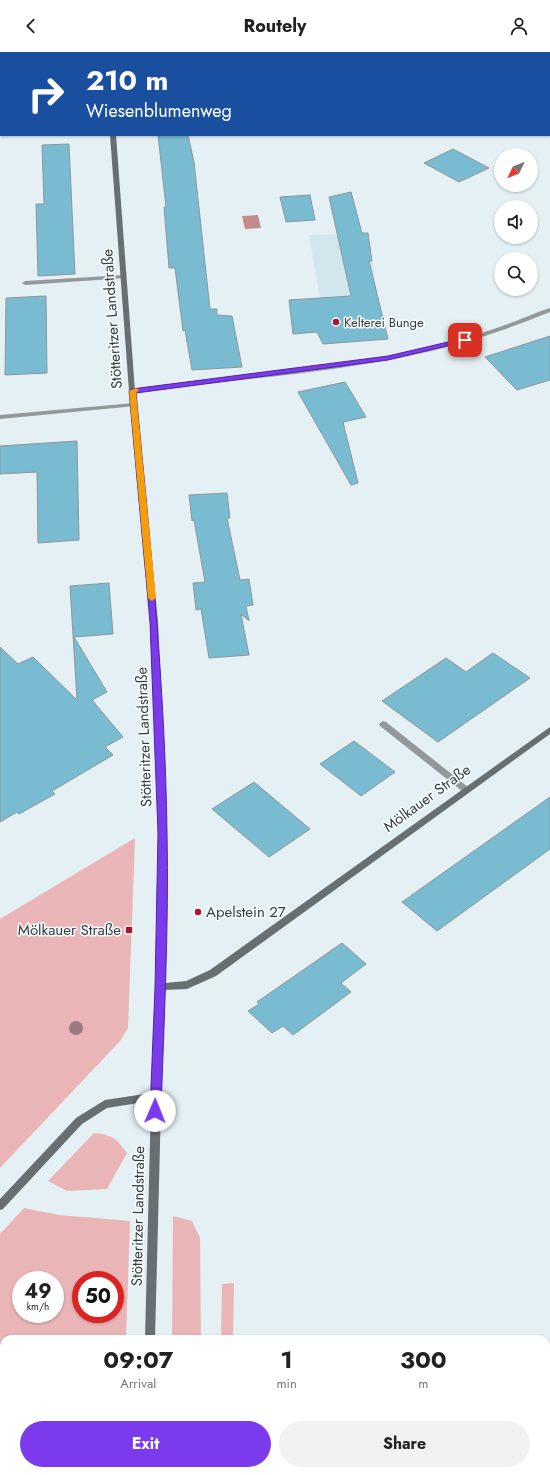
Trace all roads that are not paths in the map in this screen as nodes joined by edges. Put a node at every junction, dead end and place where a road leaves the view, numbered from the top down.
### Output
1 (113, 136) edge
2 (124, 277) junction
3 (25, 283) dead end
4 (550, 310) edge
5 (132, 391) junction
6 (134, 405) junction
7 (0, 417) edge
8 (383, 724) dead end
9 (550, 730) edge
10 (465, 789) junction
11 (160, 988) junction
12 (156, 1096) junction
13 (0, 1206) edge
14 (150, 1335) edge

1 - 2 main road, Stötteritzer Landstraße
2 - 3 street
2 - 5 main road, Stötteritzer Landstraße
4 - 5 street
5 - 6 main road, Stötteritzer Landstraße
6 - 7 street
6 - 11 main road, Stötteritzer Landstraße
8 - 10 street
9 - 10 main road, Mölkauer Straße
10 - 11 main road, Mölkauer Straße
11 - 12 main road, Stötteritzer Landstraße
12 - 13 main road
12 - 14 main road, Stötteritzer Landstraße

